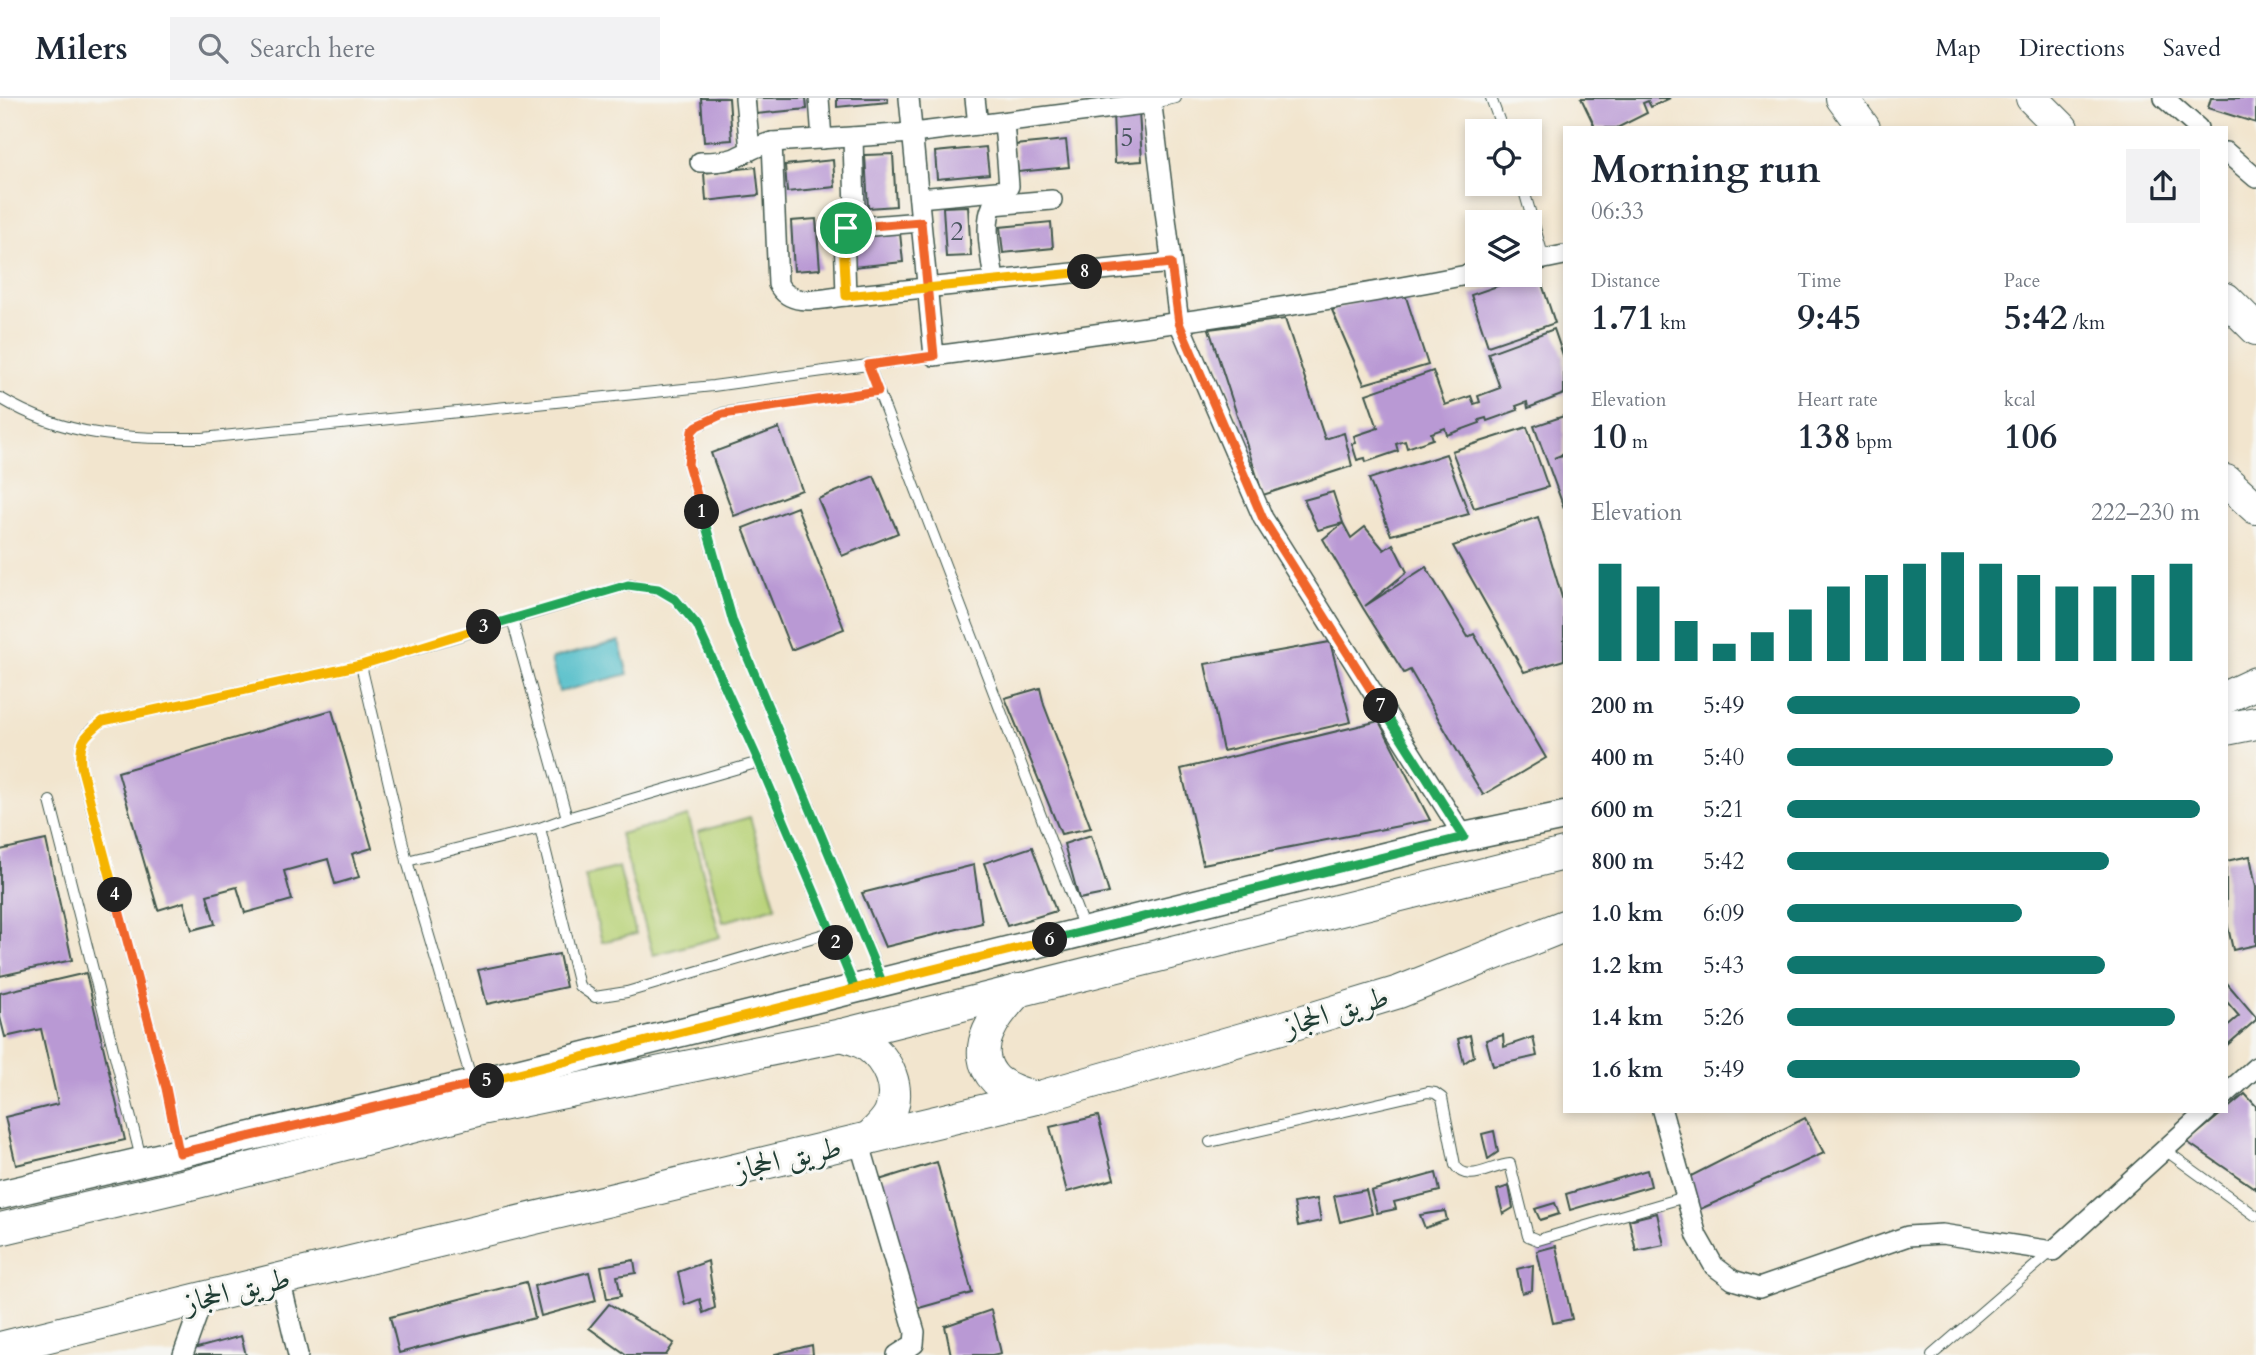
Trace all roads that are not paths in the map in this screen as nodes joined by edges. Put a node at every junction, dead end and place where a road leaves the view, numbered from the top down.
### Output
1 (745, 98) edge
2 (819, 98) edge
3 (909, 98) edge
4 (975, 98) edge
5 (1176, 98) edge
6 (1491, 98) edge
7 (2032, 98) edge
8 (2164, 98) edge
9 (1152, 101) edge
10 (1058, 107) edge
11 (1499, 119) edge
12 (1004, 122) junction
13 (978, 125) junction
14 (2060, 126) edge
15 (2196, 126) edge
16 (913, 133) junction
17 (853, 137) junction
18 (822, 139) junction
19 (772, 142) junction
20 (750, 150) junction
21 (2228, 154) edge
22 (700, 162) dead end
23 (2256, 178) edge
24 (1007, 190) junction
25 (919, 198) junction
26 (1052, 200) dead end
27 (993, 205) junction
28 (921, 222) junction
29 (846, 228) junction
30 (1563, 255) edge
31 (1542, 260) edge
32 (1171, 263) junction
33 (1465, 274) edge
34 (994, 281) junction
35 (928, 288) junction
36 (846, 296) junction
37 (2228, 301) edge
38 (1179, 323) junction
39 (2256, 329) edge
40 (934, 356) junction
41 (868, 365) junction
42 (878, 391) junction
43 (0, 398) edge
44 (2228, 483) edge
45 (2256, 508) edge
46 (512, 619) junction
47 (361, 665) junction
48 (2256, 683) edge
49 (2228, 696) edge
50 (2256, 723) edge
51 (2228, 729) edge
52 (759, 762) junction
53 (50, 801) dead end
54 (1563, 816) edge
55 (567, 818) junction
56 (540, 828) junction
57 (1464, 837) junction
58 (1563, 854) edge
59 (407, 861) junction
60 (1563, 926) edge
61 (1085, 931) junction
62 (831, 932) junction
63 (882, 982) junction
64 (855, 989) junction
65 (1020, 990) junction
66 (842, 1035) junction
67 (2256, 1067) edge
68 (2228, 1092) edge
69 (477, 1097) junction
70 (1036, 1098) junction
71 (1663, 1113) edge
72 (2205, 1113) edge
73 (864, 1139) junction
74 (1210, 1142) dead end
75 (2165, 1150) junction
76 (142, 1162) junction
77 (183, 1169) junction
78 (0, 1195) edge
79 (1685, 1197) junction
80 (2256, 1216) edge
81 (0, 1229) edge
82 (2053, 1251) junction
83 (280, 1279) junction
84 (203, 1299) junction
85 (16, 1349) edge
86 (183, 1355) edge
87 (298, 1355) edge
88 (897, 1355) edge
89 (1932, 1355) edge

1 - 20 street
2 - 18 street
3 - 16 street
4 - 13 street
5 - 9 lane
6 - 11 lane
7 - 14 main road
8 - 15 street
9 - 10 street
9 - 32 street
10 - 12 street
12 - 13 street
12 - 24 street
13 - 16 street
16 - 17 street
16 - 25 street
17 - 18 street
17 - 29 street
18 - 19 street
19 - 20 street
19 - 36 street
20 - 22 street
21 - 23 street
24 - 25 street
24 - 27 street
25 - 28 street
26 - 27 street
27 - 34 street
28 - 29 street
28 - 35 street
29 - 36 street
30 - 31 street
32 - 34 street
32 - 38 street
33 - 38 street
34 - 35 street
35 - 36 street
35 - 40 street
37 - 39 main road
38 - 40 street
38 - 57 street
40 - 41 lane
41 - 42 lane
41 - 43 lane
42 - 61 lane
42 - 63 lane
44 - 45 main road
46 - 47 lane
46 - 52 lane
46 - 55 lane
47 - 59 lane
47 - 77 lane
48 - 49 main road
50 - 51 main road
52 - 55 lane
52 - 62 lane
53 - 76 lane
54 - 57 main road
55 - 56 lane
56 - 59 lane
56 - 62 lane
57 - 61 main road
58 - 65 main road
59 - 69 lane
60 - 70 main road, طريق الحجاز
61 - 63 main road
62 - 64 lane
63 - 64 main road
64 - 69 main road
65 - 66 main road
65 - 70 main road
66 - 69 main road
66 - 73 main road
67 - 68 street
69 - 77 main road
70 - 73 main road, طريق الحجاز
71 - 79 street
72 - 75 street
73 - 83 main road, طريق الحجاز
73 - 88 street
74 - 79 lane
75 - 80 lane
75 - 82 street
76 - 77 main road
76 - 78 main road
77 - 81 main road
79 - 82 street
82 - 89 lane
83 - 84 main road, طريق الحجاز
83 - 87 street
84 - 85 main road, طريق الحجاز
84 - 86 street

